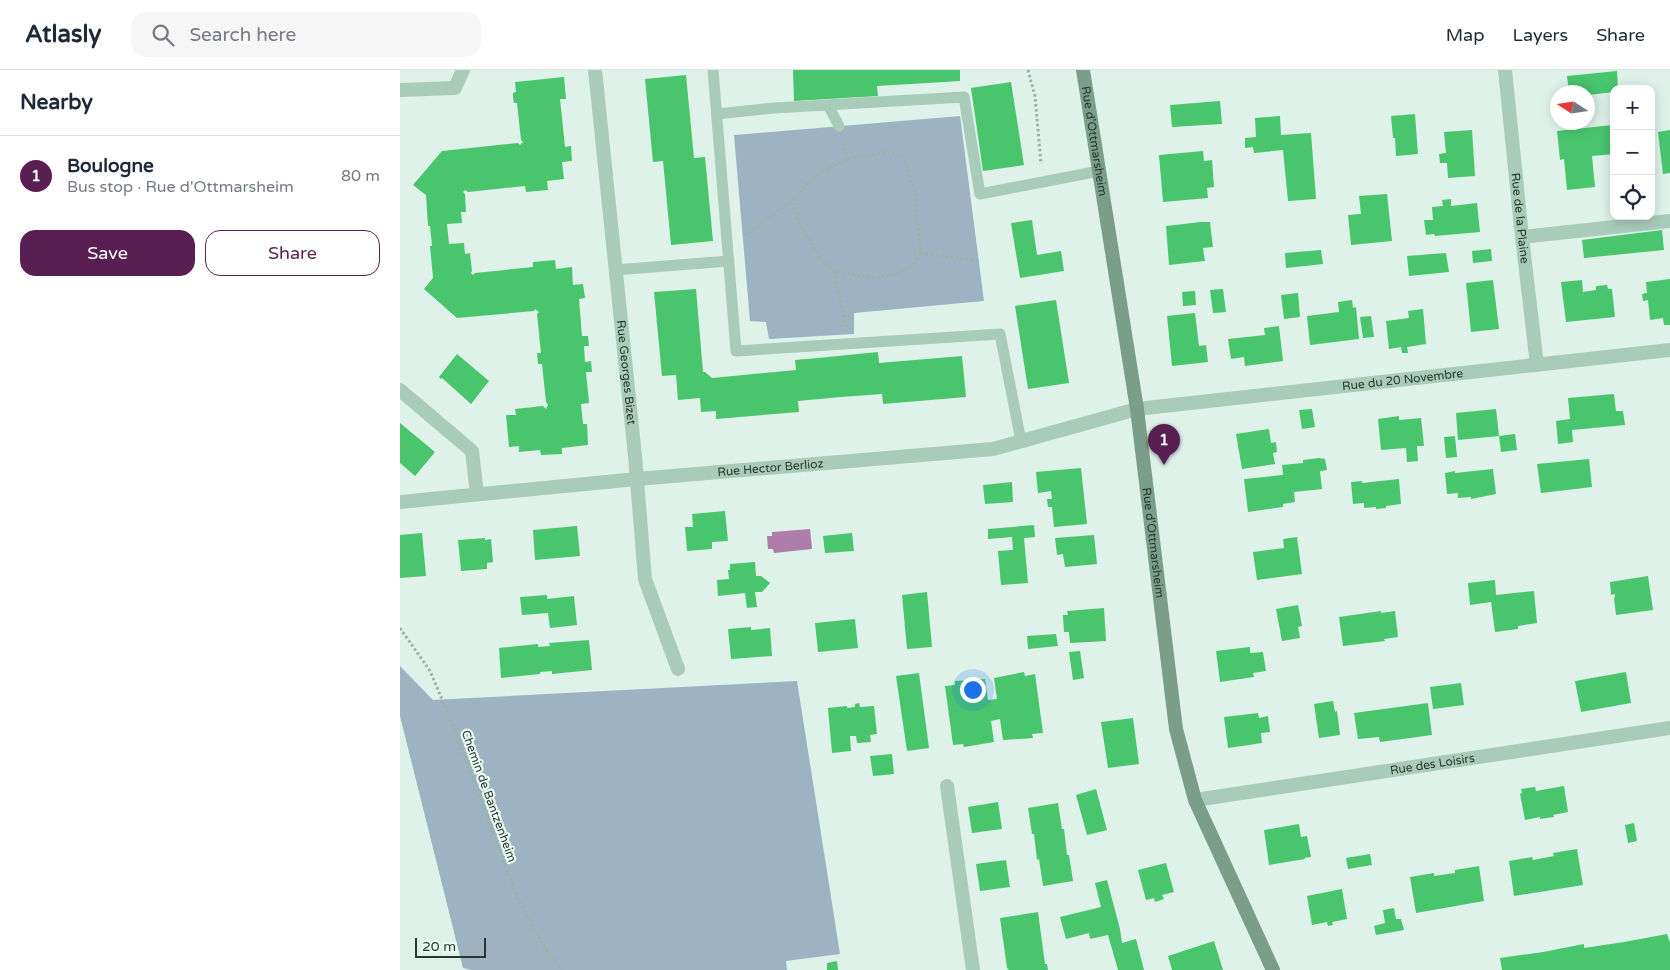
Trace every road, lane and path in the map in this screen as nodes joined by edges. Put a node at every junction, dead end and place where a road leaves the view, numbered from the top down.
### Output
1 (463, 70) edge
2 (594, 70) edge
3 (714, 70) edge
4 (1028, 70) edge
5 (1083, 70) edge
6 (1504, 70) edge
7 (400, 90) edge
8 (828, 105) junction
9 (717, 114) junction
10 (839, 126) dead end
11 (1099, 171) junction
12 (1042, 182) junction
13 (792, 201) junction
14 (1670, 221) edge
15 (1522, 237) junction
16 (743, 238) dead end
17 (921, 253) junction
18 (729, 261) junction
19 (979, 261) dead end
20 (616, 270) junction
21 (834, 271) junction
22 (849, 339) junction
23 (1670, 350) edge
24 (1537, 365) junction
25 (400, 390) edge
26 (1137, 409) junction
27 (1022, 441) junction
28 (637, 479) junction
29 (478, 494) junction
30 (400, 502) edge
31 (400, 628) edge
32 (678, 669) dead end
33 (1670, 728) edge
34 (947, 786) dead end
35 (1195, 800) junction
36 (562, 970) edge
37 (972, 970) edge
38 (1273, 970) edge

1 - 7 street
2 - 20 street, Rue Georges Bizet
3 - 9 lane
4 - 12 path
5 - 11 main road, Rue d'Ottmarsheim
6 - 15 street, Rue de la Plaine
8 - 9 lane
8 - 10 lane
8 - 12 lane
9 - 18 lane
11 - 12 lane
11 - 26 main road, Rue d'Ottmarsheim
13 - 16 path
13 - 17 path
13 - 21 path
14 - 15 street
15 - 24 street, Rue de la Plaine
17 - 19 path
17 - 21 path
18 - 20 lane
18 - 22 lane
20 - 28 street, Rue Georges Bizet
21 - 22 path
22 - 27 lane
23 - 24 street, Rue du 20 Novembre
24 - 26 street, Rue du 20 Novembre
25 - 29 street
26 - 27 street, Rue Hector Berlioz
26 - 35 main road, Rue d'Ottmarsheim
27 - 28 street, Rue Hector Berlioz
28 - 29 street, Rue Hector Berlioz
28 - 32 street, Rue Georges Bizet
29 - 30 street, Rue Hector Berlioz
31 - 36 path, Chemin de Bantzenheim
33 - 35 street, Rue des Loisirs
34 - 37 street
35 - 38 main road, Rue d'Ottmarsheim

